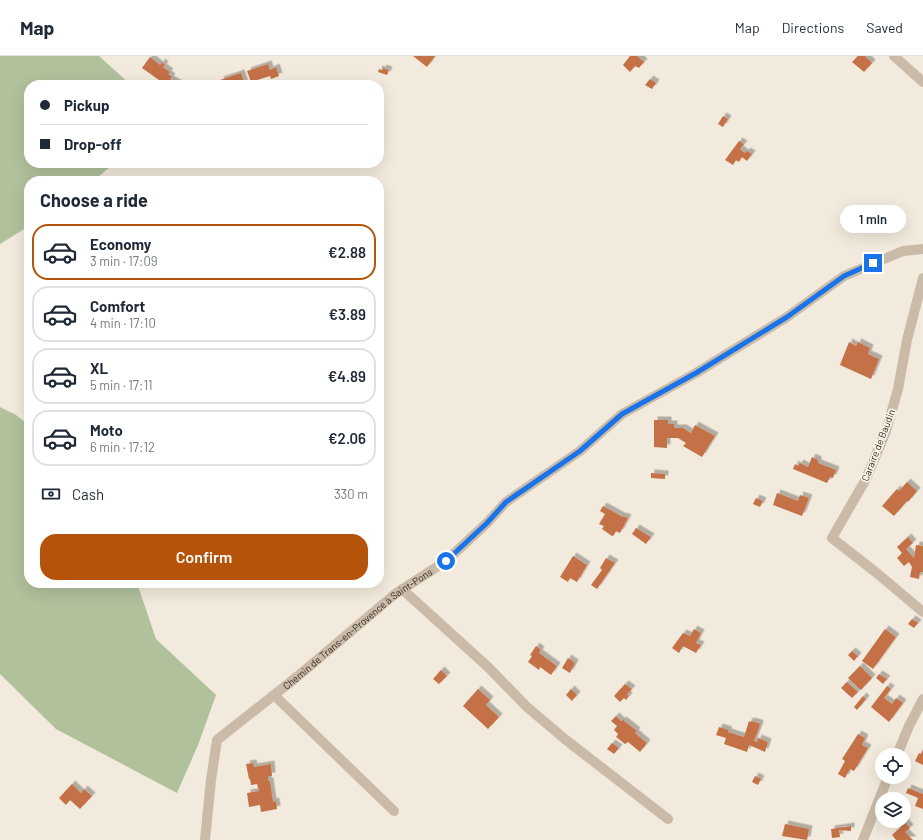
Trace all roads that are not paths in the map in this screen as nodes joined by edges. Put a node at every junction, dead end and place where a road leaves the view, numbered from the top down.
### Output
1 (894, 56) edge
2 (923, 82) edge
3 (923, 249) edge
4 (923, 278) edge
5 (402, 589) junction
6 (923, 612) edge
7 (274, 695) junction
8 (923, 699) edge
9 (900, 748) edge
10 (885, 784) edge
11 (394, 811) dead end
12 (668, 820) dead end
13 (205, 840) edge
14 (863, 840) edge

1 - 2 street
3 - 5 street, Chemin de Trans-en-Provence à Saint-Pons
4 - 6 street, Caraire de Baudin
5 - 7 street, Chemin de Trans-en-Provence à Saint-Pons
5 - 12 street
7 - 11 street
7 - 13 street, Chemin de Trans-en-Provence à Saint-Pons
8 - 9 street
10 - 14 street

